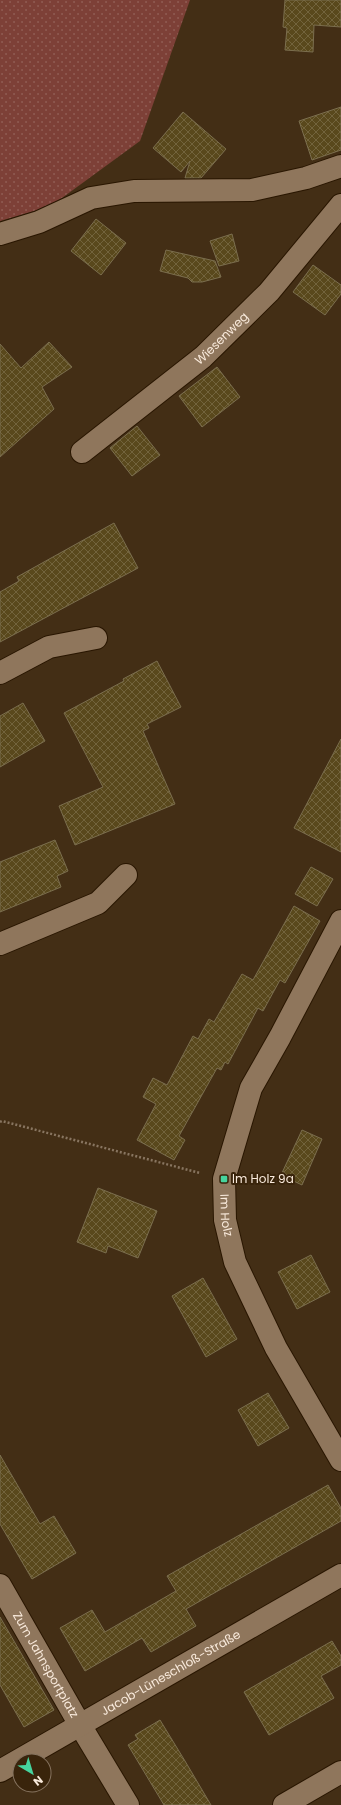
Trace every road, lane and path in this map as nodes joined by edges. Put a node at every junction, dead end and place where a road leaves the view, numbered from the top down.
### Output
1 (341, 166) edge
2 (341, 205) edge
3 (0, 234) edge
4 (82, 452) dead end
5 (96, 638) dead end
6 (0, 673) edge
7 (126, 875) dead end
8 (341, 921) edge
9 (0, 944) edge
10 (0, 1122) edge
11 (224, 1179) junction
12 (341, 1460) edge
13 (341, 1575) edge
14 (0, 1585) edge
15 (80, 1725) junction
16 (0, 1770) edge
17 (341, 1772) edge
18 (128, 1805) edge
19 (284, 1805) edge

1 - 3 street
2 - 4 street, Wiesenweg
5 - 6 street
7 - 9 street
8 - 11 street, Im Holz
10 - 11 path
11 - 12 street, Im Holz
13 - 15 street, Jacob-Lüneschloß-Straße
14 - 15 street, Zum Jahnsportplatz
15 - 16 street, Jacob-Lüneschloß-Straße
15 - 18 street, Zum Jahnsportplatz
17 - 19 street

